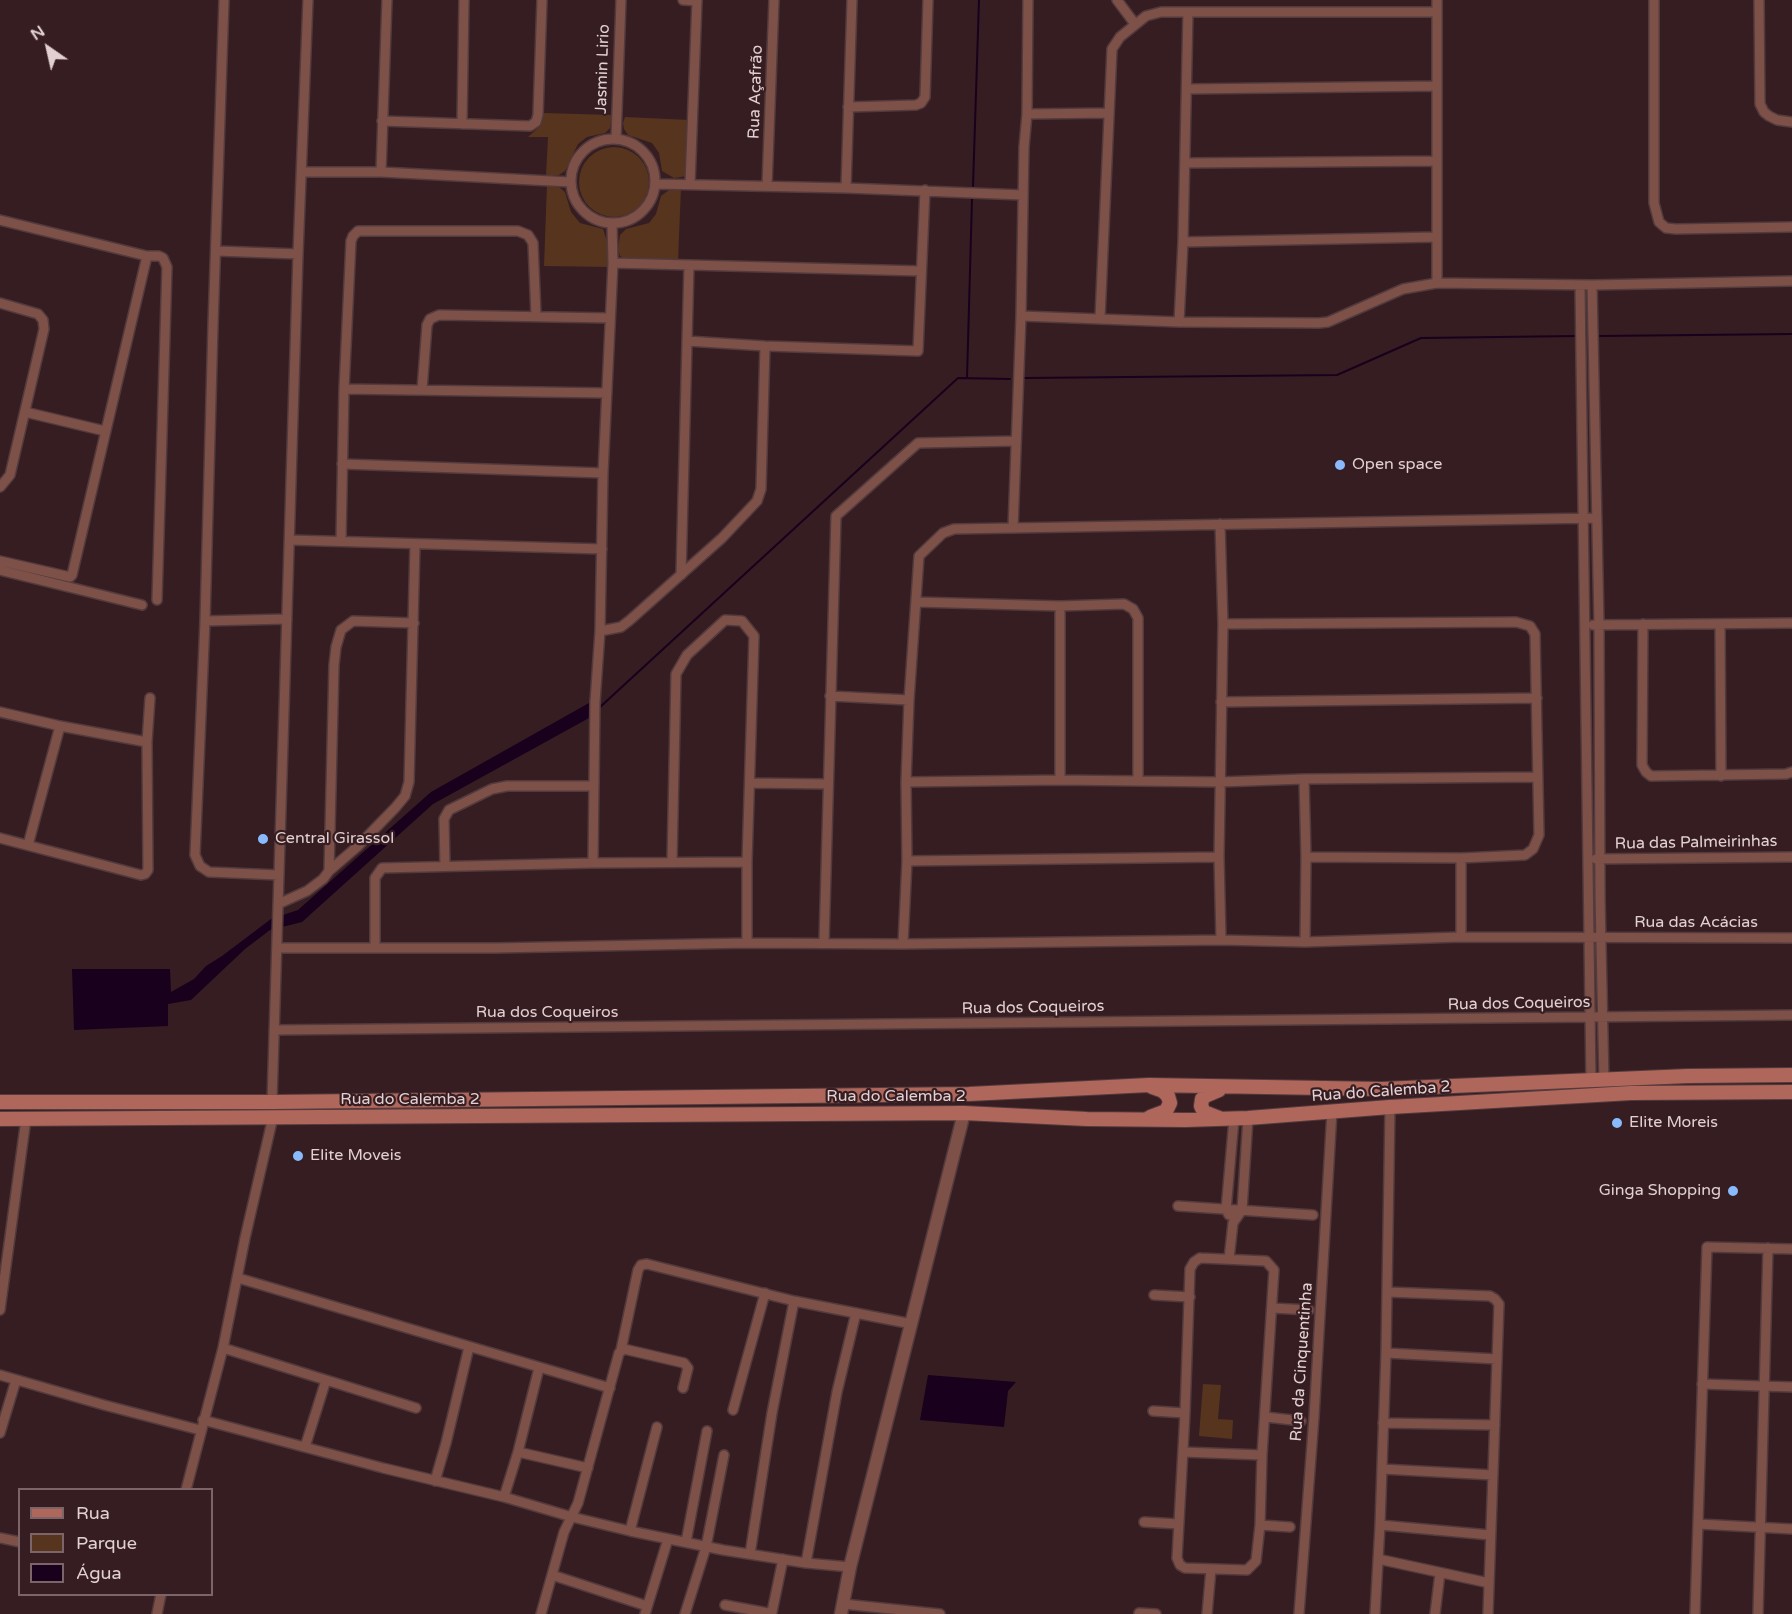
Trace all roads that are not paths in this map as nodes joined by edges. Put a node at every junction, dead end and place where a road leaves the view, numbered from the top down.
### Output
1 (224, 0) edge
2 (308, 0) edge
3 (387, 0) edge
4 (464, 0) edge
5 (542, 0) edge
6 (621, 0) edge
7 (683, 0) edge
8 (697, 0) edge
9 (774, 0) edge
10 (852, 0) edge
11 (928, 0) edge
12 (1028, 0) edge
13 (1117, 0) edge
14 (1243, 0) edge
15 (1437, 0) edge
16 (1654, 0) edge
17 (1758, 0) edge
18 (1188, 12) junction
19 (1243, 12) junction
20 (1437, 12) junction
21 (1135, 24) junction
22 (1437, 86) junction
23 (1187, 89) junction
24 (848, 107) junction
25 (1109, 113) junction
26 (1027, 114) junction
27 (382, 121) junction
28 (1792, 122) edge
29 (462, 124) junction
30 (616, 139) junction
31 (1437, 161) junction
32 (1185, 163) junction
33 (302, 172) junction
34 (381, 172) junction
35 (570, 182) junction
36 (656, 184) junction
37 (690, 184) junction
38 (767, 186) junction
39 (846, 188) junction
40 (925, 190) junction
41 (1023, 195) junction
42 (0, 220) edge
43 (612, 225) junction
44 (1792, 227) edge
45 (1437, 237) junction
46 (1183, 242) junction
47 (217, 251) junction
48 (297, 254) junction
49 (147, 256) junction
50 (613, 263) junction
51 (689, 265) junction
52 (921, 272) junction
53 (1792, 281) edge
54 (1437, 283) junction
55 (1580, 285) junction
56 (1592, 285) junction
57 (0, 303) edge
58 (536, 316) junction
59 (1021, 316) junction
60 (610, 318) junction
61 (1100, 318) junction
62 (1179, 322) junction
63 (687, 341) junction
64 (765, 346) junction
65 (344, 389) junction
66 (422, 390) junction
67 (607, 393) junction
68 (25, 412) junction
69 (105, 431) junction
70 (1016, 441) junction
71 (342, 464) junction
72 (603, 473) junction
73 (0, 486) edge
74 (1585, 518) junction
75 (1596, 518) junction
76 (1220, 524) junction
77 (1013, 528) junction
78 (290, 540) junction
79 (341, 541) junction
80 (416, 545) junction
81 (602, 549) junction
82 (0, 561) edge
83 (0, 570) edge
84 (681, 575) junction
85 (157, 600) dead end
86 (916, 602) junction
87 (142, 605) dead end
88 (1060, 606) junction
89 (287, 619) junction
90 (205, 621) junction
91 (414, 623) junction
92 (1792, 623) edge
93 (1223, 624) junction
94 (1643, 624) junction
95 (1720, 624) junction
96 (1585, 625) junction
97 (1599, 625) junction
98 (600, 632) junction
99 (830, 696) junction
100 (150, 698) dead end
101 (1537, 698) junction
102 (909, 700) junction
103 (1221, 702) junction
104 (0, 712) edge
105 (60, 726) junction
106 (147, 742) junction
107 (1792, 772) edge
108 (1721, 776) junction
109 (1537, 777) junction
110 (1304, 779) junction
111 (1060, 780) junction
112 (1138, 781) junction
113 (906, 782) junction
114 (1220, 782) junction
115 (750, 783) junction
116 (827, 784) junction
117 (593, 786) junction
118 (0, 838) edge
119 (28, 845) junction
120 (1219, 857) junction
121 (1306, 857) junction
122 (1792, 857) edge
123 (1461, 858) junction
124 (1600, 859) junction
125 (1588, 860) junction
126 (907, 861) junction
127 (672, 862) junction
128 (747, 862) junction
129 (593, 863) junction
130 (445, 866) junction
131 (329, 871) junction
132 (279, 875) junction
133 (278, 904) junction
134 (1461, 937) junction
135 (1588, 938) junction
136 (1601, 938) junction
137 (1792, 938) edge
138 (1221, 940) junction
139 (1305, 942) junction
140 (747, 943) junction
141 (825, 944) junction
142 (903, 945) junction
143 (277, 948) junction
144 (375, 948) junction
145 (1792, 1015) edge
146 (1590, 1018) junction
147 (1603, 1018) junction
148 (274, 1030) junction
149 (1792, 1075) edge
150 (1598, 1081) junction
151 (1149, 1085) junction
152 (1224, 1088) junction
153 (1792, 1092) edge
154 (0, 1102) edge
155 (272, 1102) junction
156 (1390, 1107) junction
157 (1332, 1111) junction
158 (964, 1113) junction
159 (273, 1117) junction
160 (0, 1119) edge
161 (26, 1119) junction
162 (1146, 1119) junction
163 (1235, 1119) junction
164 (1178, 1206) dead end
165 (1226, 1210) junction
166 (1242, 1210) junction
167 (1313, 1215) dead end
168 (1233, 1223) junction
169 (1767, 1248) junction
170 (1792, 1249) edge
171 (1229, 1259) junction
172 (238, 1278) junction
173 (1387, 1292) junction
174 (765, 1293) junction
175 (1154, 1295) dead end
176 (1190, 1297) junction
177 (794, 1301) junction
178 (1272, 1308) junction
179 (0, 1310) edge
180 (1309, 1310) dead end
181 (856, 1313) junction
182 (912, 1324) junction
183 (469, 1347) junction
184 (223, 1348) junction
185 (621, 1350) junction
186 (1386, 1353) junction
187 (1497, 1359) junction
188 (539, 1368) junction
189 (0, 1375) edge
190 (16, 1380) junction
191 (326, 1380) junction
192 (1702, 1383) junction
193 (1765, 1386) junction
194 (1792, 1387) edge
195 (610, 1388) junction
196 (683, 1388) dead end
197 (416, 1408) dead end
198 (733, 1410) dead end
199 (1153, 1411) dead end
200 (1185, 1413) junction
201 (1266, 1417) junction
202 (203, 1420) junction
203 (1301, 1421) dead end
204 (1383, 1423) junction
205 (1495, 1425) junction
206 (657, 1427) dead end
207 (200, 1430) junction
208 (707, 1431) dead end
209 (0, 1432) edge
210 (305, 1447) junction
211 (518, 1452) junction
212 (1183, 1452) junction
213 (724, 1455) dead end
214 (1262, 1455) junction
215 (588, 1468) junction
216 (1382, 1469) junction
217 (1493, 1475) junction
218 (435, 1480) junction
219 (186, 1488) edge
220 (504, 1497) junction
221 (572, 1517) junction
222 (1144, 1521) dead end
223 (1179, 1524) junction
224 (1698, 1524) junction
225 (1260, 1525) junction
226 (1380, 1525) junction
227 (1290, 1527) dead end
228 (1760, 1527) junction
229 (1792, 1529) edge
230 (630, 1531) junction
231 (1490, 1535) junction
232 (0, 1538) edge
233 (668, 1539) junction
234 (18, 1542) edge
235 (686, 1542) junction
236 (706, 1546) junction
237 (750, 1554) junction
238 (783, 1559) junction
239 (1378, 1559) junction
240 (806, 1563) junction
241 (850, 1567) junction
242 (1211, 1569) junction
243 (1440, 1573) junction
244 (552, 1575) junction
245 (1489, 1583) junction
246 (161, 1596) edge
247 (725, 1605) dead end
248 (842, 1609) edge
249 (646, 1610) edge
250 (1139, 1613) edge
251 (157, 1614) edge
252 (541, 1614) edge
253 (685, 1614) edge
254 (940, 1614) edge
255 (1156, 1614) edge
256 (1207, 1614) edge
257 (1299, 1614) edge
258 (1375, 1614) edge
259 (1435, 1614) edge
260 (1488, 1614) edge
261 (1695, 1614) edge
262 (1758, 1614) edge

1 - 47 street
2 - 33 street
3 - 27 street
4 - 29 street
5 - 29 street
6 - 30 street, Jasmin Lirio
7 - 8 street
8 - 37 street
9 - 38 street, Rua Açafrão
10 - 24 street
11 - 24 street
12 - 26 street
13 - 21 street
14 - 19 street
15 - 20 street
16 - 44 street
17 - 28 street
18 - 19 street
18 - 21 street
18 - 23 street
19 - 20 street
20 - 22 street
21 - 25 street
22 - 23 street
22 - 31 street
23 - 32 street
24 - 39 street
25 - 26 street
25 - 61 street
26 - 41 street
27 - 29 street
27 - 34 street
30 - 35 street
30 - 36 street
31 - 32 street
31 - 45 street
32 - 46 street
33 - 34 street
33 - 48 street
34 - 35 street
35 - 43 street
36 - 37 street
36 - 43 street
37 - 38 street
38 - 39 street
39 - 40 street
40 - 41 street
40 - 52 street
41 - 59 street
42 - 49 street
43 - 50 street
45 - 46 street
45 - 54 street
46 - 62 street
47 - 48 street
47 - 90 street
48 - 78 street
49 - 69 street
49 - 85 street
50 - 51 street
50 - 60 street
51 - 52 street
51 - 63 street
52 - 64 street
53 - 56 street
54 - 55 street
54 - 62 street
55 - 56 street
55 - 74 street
56 - 75 street
57 - 68 street
58 - 60 street
58 - 65 street
58 - 66 street
59 - 61 street
59 - 70 street
60 - 67 street
61 - 62 street
63 - 64 street
63 - 84 street
64 - 84 street
65 - 66 street
65 - 71 street
66 - 67 street
67 - 72 street
68 - 69 street
68 - 73 street
69 - 82 street
70 - 77 street
70 - 99 street
71 - 72 street
71 - 79 street
72 - 81 street
74 - 75 street
74 - 76 street
74 - 96 street
75 - 97 street
76 - 77 street
76 - 93 street
77 - 86 street
78 - 79 street
78 - 89 street
79 - 80 street
80 - 81 street
80 - 91 street
81 - 98 street
83 - 87 street
84 - 98 street
86 - 88 street
86 - 102 street
88 - 111 street
88 - 112 street
89 - 90 street
89 - 132 street
90 - 132 street
91 - 131 street
91 - 131 street
92 - 95 street
93 - 101 street
93 - 103 street
94 - 95 street
94 - 97 street
94 - 108 street
95 - 108 street
96 - 97 street
96 - 125 street
97 - 124 street
98 - 117 street
99 - 102 street
99 - 116 street
100 - 106 street
101 - 103 street
101 - 109 street
102 - 113 street
103 - 114 street
104 - 105 street
105 - 106 street
105 - 119 street
106 - 119 street
107 - 108 street
109 - 110 street
109 - 123 street
110 - 114 street
110 - 121 street
111 - 112 street
111 - 113 street
112 - 114 street
113 - 126 street
114 - 120 street
115 - 116 street
115 - 127 street
115 - 128 street
116 - 141 street
117 - 129 street
117 - 130 street
118 - 119 street
120 - 126 street
120 - 138 street
121 - 123 street
121 - 139 street
122 - 124 street, Rua das Palmeirinhas
123 - 134 street
124 - 125 street, Rua das Palmeirinhas
124 - 136 street
125 - 135 street
126 - 142 street
127 - 128 street
127 - 129 street
128 - 140 street
129 - 130 street
130 - 144 street
131 - 133 street
132 - 133 street
133 - 143 street
134 - 135 street, Rua das Acácias
134 - 139 street, Rua das Acácias
135 - 136 street, Rua das Acácias
135 - 146 street
136 - 137 street, Rua das Acácias
136 - 147 street
138 - 139 street, Rua das Acácias
138 - 142 street, Rua das Acácias
140 - 141 street, Rua das Acácias
140 - 144 street, Rua das Acácias
141 - 142 street, Rua das Acácias
143 - 144 street, Rua das Acácias
143 - 148 street
145 - 147 street, Rua dos Coqueiros
146 - 147 street, Rua dos Coqueiros
146 - 148 street, Rua dos Coqueiros
146 - 150 street
147 - 150 street
148 - 155 street
149 - 150 main road, Rua do Calemba 2
150 - 152 main road, Rua do Calemba 2
151 - 152 main road, Rua do Calemba 2
151 - 155 main road, Rua do Calemba 2
151 - 162 main road
152 - 163 main road
153 - 156 main road, Rua do Calemba 2
154 - 155 main road, Rua do Calemba 2
156 - 157 main road, Rua do Calemba 2
156 - 173 street
157 - 163 main road, Rua do Calemba 2
157 - 257 street, Rua da Cinquentinha
158 - 159 main road, Rua do Calemba 2
158 - 162 main road, Rua do Calemba 2
158 - 182 street
159 - 161 main road, Rua do Calemba 2
159 - 172 street
160 - 161 main road, Rua do Calemba 2
161 - 179 street
162 - 163 main road, Rua do Calemba 2
163 - 165 street
163 - 166 street
164 - 165 street
165 - 166 street
165 - 168 street
166 - 167 street
166 - 168 street
168 - 171 street
169 - 170 street
169 - 192 street
169 - 193 street
171 - 176 street
171 - 178 street
172 - 183 street
172 - 184 street
173 - 186 street
173 - 187 street
174 - 177 street
174 - 185 street
174 - 198 street
175 - 176 street
176 - 200 street
177 - 181 street
177 - 237 street
178 - 180 street
178 - 201 street
181 - 182 street
181 - 240 street
182 - 241 street
183 - 188 street
183 - 218 street
184 - 191 street
184 - 202 street
185 - 195 street
185 - 196 street
186 - 187 street
186 - 204 street
187 - 205 street
188 - 195 street
188 - 211 street
189 - 190 street
190 - 207 street
190 - 209 street
191 - 197 street
191 - 210 street
192 - 193 street
192 - 224 street
193 - 194 street
193 - 228 street
195 - 215 street
199 - 200 street
200 - 212 street
201 - 203 street
201 - 214 street
202 - 207 street
202 - 210 street
204 - 205 street
204 - 216 street
205 - 217 street
206 - 230 street
207 - 219 street
208 - 235 street
210 - 218 street
211 - 215 street
211 - 220 street
212 - 214 street
212 - 223 street
213 - 236 street
214 - 225 street
215 - 221 street
216 - 217 street
216 - 226 street
217 - 231 street
218 - 220 street
220 - 221 street
221 - 230 street
221 - 244 street
222 - 223 street
223 - 242 street
224 - 228 street
224 - 261 street
225 - 227 street
225 - 242 street
226 - 231 street
226 - 239 street
228 - 229 street
228 - 262 street
230 - 233 street
231 - 245 street
232 - 234 street
233 - 235 street
233 - 249 street
235 - 236 street
236 - 237 street
236 - 253 street
237 - 238 street
238 - 240 street
238 - 247 street
239 - 243 street
239 - 258 street
240 - 241 street
241 - 248 street
242 - 256 street
243 - 245 street
243 - 259 street
244 - 249 street
244 - 252 street
245 - 260 street
246 - 251 street
248 - 254 street
250 - 255 street

